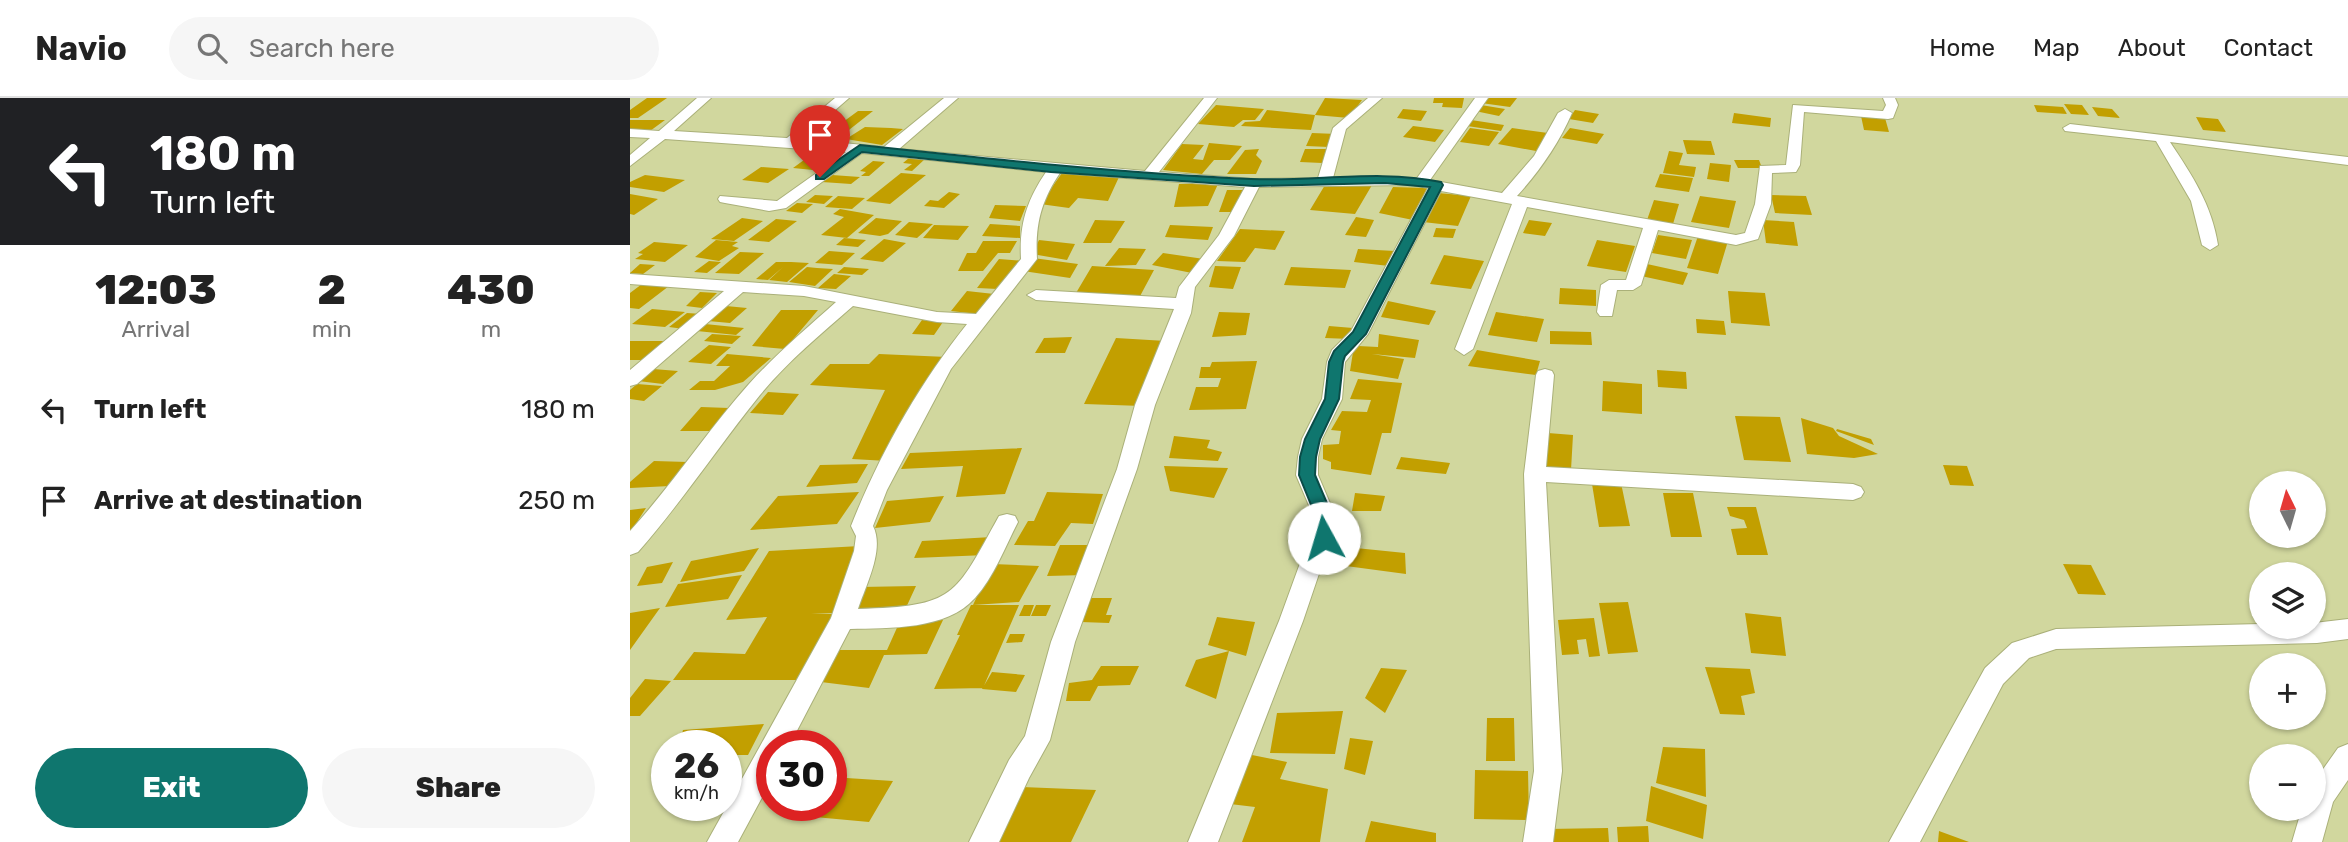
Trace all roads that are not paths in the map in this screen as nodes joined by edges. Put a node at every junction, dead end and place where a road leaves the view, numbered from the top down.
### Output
1 (705, 98) edge
2 (843, 98) edge
3 (952, 98) edge
4 (1211, 98) edge
5 (1376, 98) edge
6 (1482, 98) edge
7 (1889, 98) edge
8 (1565, 113) dead end
9 (2070, 128) dead end
10 (630, 133) edge
11 (667, 133) junction
12 (2160, 137) junction
13 (790, 142) junction
14 (860, 148) junction
15 (888, 151) junction
16 (630, 162) edge
17 (2348, 162) edge
18 (1055, 169) junction
19 (1149, 175) junction
20 (1325, 182) junction
21 (1254, 183) junction
22 (1429, 183) junction
23 (1513, 198) junction
24 (725, 199) dead end
25 (1651, 224) junction
26 (2210, 245) dead end
27 (630, 279) edge
28 (740, 286) junction
29 (1036, 295) dead end
30 (849, 300) junction
31 (1183, 304) junction
32 (1605, 312) dead end
33 (979, 320) junction
34 (1464, 349) dead end
35 (1545, 374) dead end
36 (630, 380) edge
37 (1535, 474) junction
38 (1853, 492) dead end
39 (1007, 522) dead end
40 (630, 546) edge
41 (843, 619) junction
42 (2348, 629) edge
43 (784, 730) edge
44 (2348, 757) edge
45 (756, 781) edge
46 (722, 842) edge
47 (984, 842) edge
48 (1203, 842) edge
49 (1538, 842) edge
50 (1905, 842) edge
51 (2307, 842) edge

1 - 11 street
2 - 13 street
3 - 15 street
4 - 19 street
5 - 20 street
6 - 22 street
7 - 25 street
8 - 23 street
9 - 12 street
10 - 11 street
11 - 13 street
11 - 16 street
12 - 17 street
12 - 26 street
13 - 14 street
14 - 15 street
14 - 24 street
15 - 18 street
18 - 19 street
18 - 33 street
19 - 21 street
20 - 21 street
20 - 22 street
21 - 31 street
22 - 23 street
22 - 48 street
23 - 25 street
23 - 34 street
25 - 32 street
27 - 28 street
28 - 30 street
28 - 36 street
29 - 31 street
30 - 33 street
30 - 40 street
31 - 47 street
33 - 41 street
35 - 37 street
37 - 38 street
37 - 49 street
39 - 41 street
41 - 43 street
42 - 50 street
44 - 51 street
45 - 46 street

